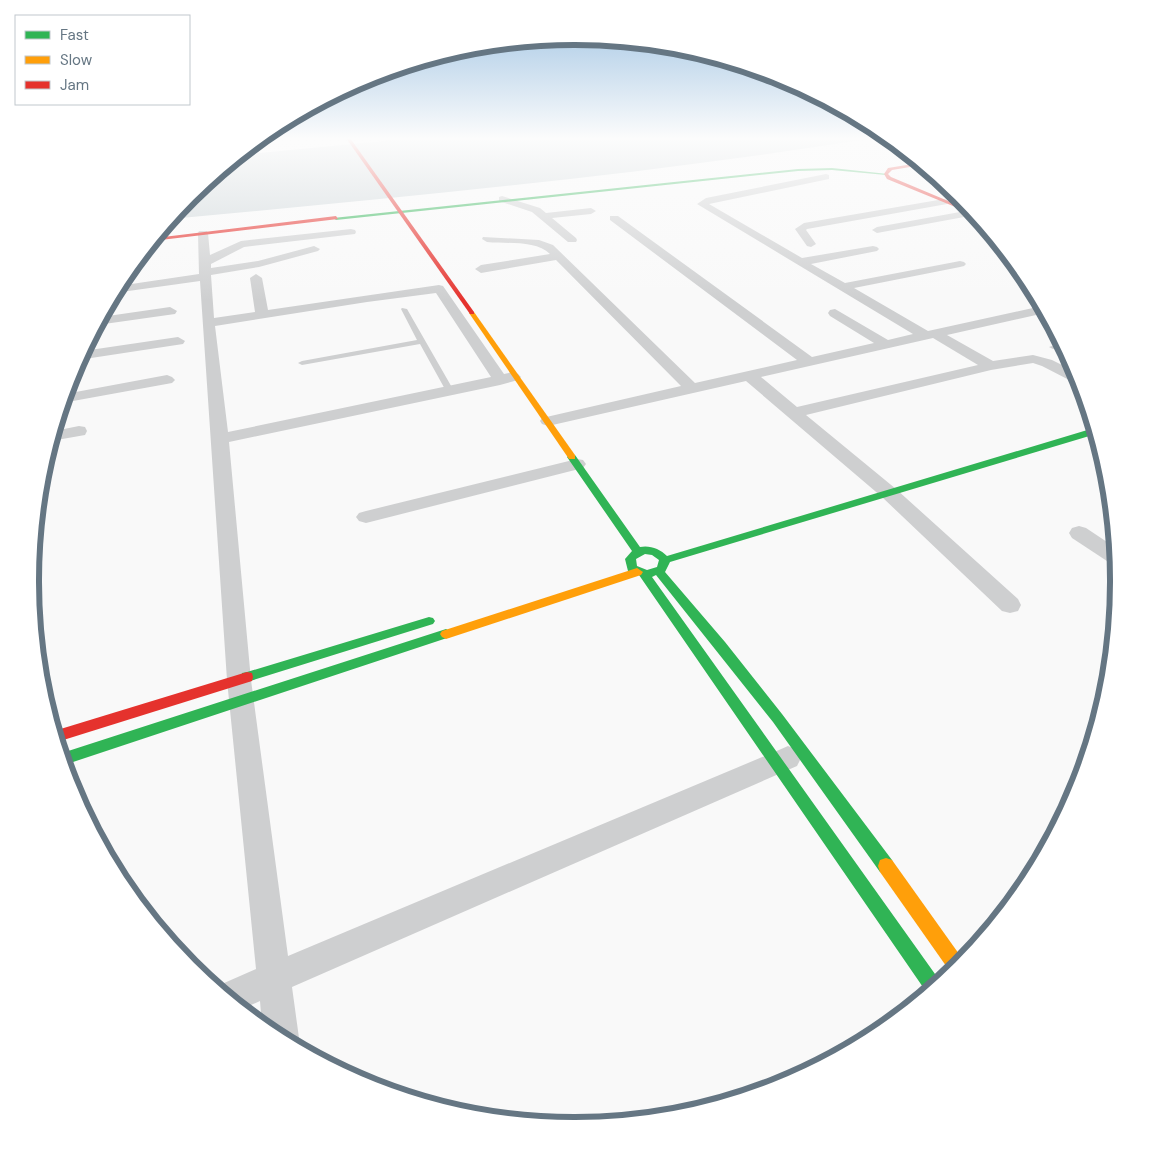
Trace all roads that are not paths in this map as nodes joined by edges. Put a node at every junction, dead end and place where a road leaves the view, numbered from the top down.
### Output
1 (387, 192) edge
2 (513, 192) edge
3 (579, 192) edge
4 (750, 192) edge
5 (922, 192) edge
6 (502, 200) junction
7 (944, 202) junction
8 (959, 208) edge
9 (591, 211) dead end
10 (965, 215) edge
11 (544, 216) junction
12 (614, 218) dead end
13 (877, 230) dead end
14 (351, 232) dead end
15 (168, 233) edge
16 (203, 233) junction
17 (163, 239) edge
18 (487, 239) dead end
19 (572, 240) dead end
20 (811, 244) dead end
21 (873, 249) dead end
22 (314, 250) dead end
23 (560, 256) junction
24 (833, 256) junction
25 (801, 262) junction
26 (848, 264) dead end
27 (960, 264) dead end
28 (481, 269) dead end
29 (205, 271) junction
30 (863, 272) dead end
31 (256, 278) dead end
32 (878, 280) junction
33 (844, 287) junction
34 (126, 288) edge
35 (404, 310) dead end
36 (170, 311) dead end
37 (1037, 311) edge
38 (835, 312) dead end
39 (262, 314) junction
40 (107, 320) edge
41 (208, 323) junction
42 (931, 335) junction
43 (178, 341) dead end
44 (422, 341) junction
45 (887, 345) junction
46 (1056, 346) edge
47 (1053, 347) dead end
48 (89, 355) edge
49 (809, 362) junction
50 (302, 364) dead end
51 (991, 366) junction
52 (1068, 374) edge
53 (750, 376) junction
54 (508, 378) junction
55 (167, 380) dead end
56 (692, 389) junction
57 (450, 391) junction
58 (72, 397) edge
59 (794, 413) junction
60 (548, 421) junction
61 (79, 431) dead end
62 (1089, 433) edge
63 (59, 435) edge
64 (220, 439) junction
65 (577, 464) junction
66 (889, 493) junction
67 (366, 516) dead end
68 (1079, 533) dead end
69 (1109, 553) edge
70 (629, 558) junction
71 (665, 560) junction
72 (660, 572) junction
73 (641, 573) junction
74 (1010, 605) dead end
75 (439, 618) dead end
76 (241, 691) junction
77 (62, 736) edge
78 (804, 751) junction
79 (69, 757) edge
80 (777, 763) junction
81 (953, 960) edge
82 (273, 978) junction
83 (930, 982) edge
84 (235, 995) edge
85 (280, 1028) edge

1 - 54 main road
2 - 15 main road
3 - 6 main road
4 - 25 street
5 - 7 main road
6 - 11 street
6 - 16 main road
7 - 8 main road
7 - 20 street
9 - 11 street
10 - 13 street
11 - 19 street
12 - 49 street
14 - 29 street
16 - 17 main road
16 - 29 street
18 - 23 street
21 - 24 street
22 - 29 street
23 - 28 street
23 - 56 street
24 - 25 street
24 - 26 street
25 - 33 street
27 - 32 street
29 - 34 street
29 - 41 street
30 - 32 street
31 - 39 street
32 - 33 street
33 - 42 street
35 - 44 lane
36 - 40 street
37 - 42 street
38 - 45 street
39 - 41 street
39 - 54 street
41 - 64 street
42 - 45 street
42 - 51 street
43 - 48 street
44 - 50 lane
44 - 57 lane
45 - 49 street
46 - 47 lane
49 - 53 street
51 - 52 street
51 - 59 street
53 - 56 street
53 - 59 street
54 - 57 street
54 - 60 main road
55 - 58 street
56 - 60 street
57 - 64 street
59 - 66 street
60 - 65 main road
61 - 63 street
62 - 66 main road
64 - 76 street
65 - 67 street
65 - 70 main road
66 - 71 main road
66 - 74 street
68 - 69 street
70 - 71 main road
70 - 73 main road
71 - 72 main road
72 - 73 main road
72 - 78 main road
73 - 76 main road
73 - 80 main road
75 - 76 main road
76 - 77 main road
76 - 79 main road
76 - 82 street
78 - 80 street
78 - 81 main road
80 - 82 street
80 - 83 main road
82 - 84 street
82 - 85 street

